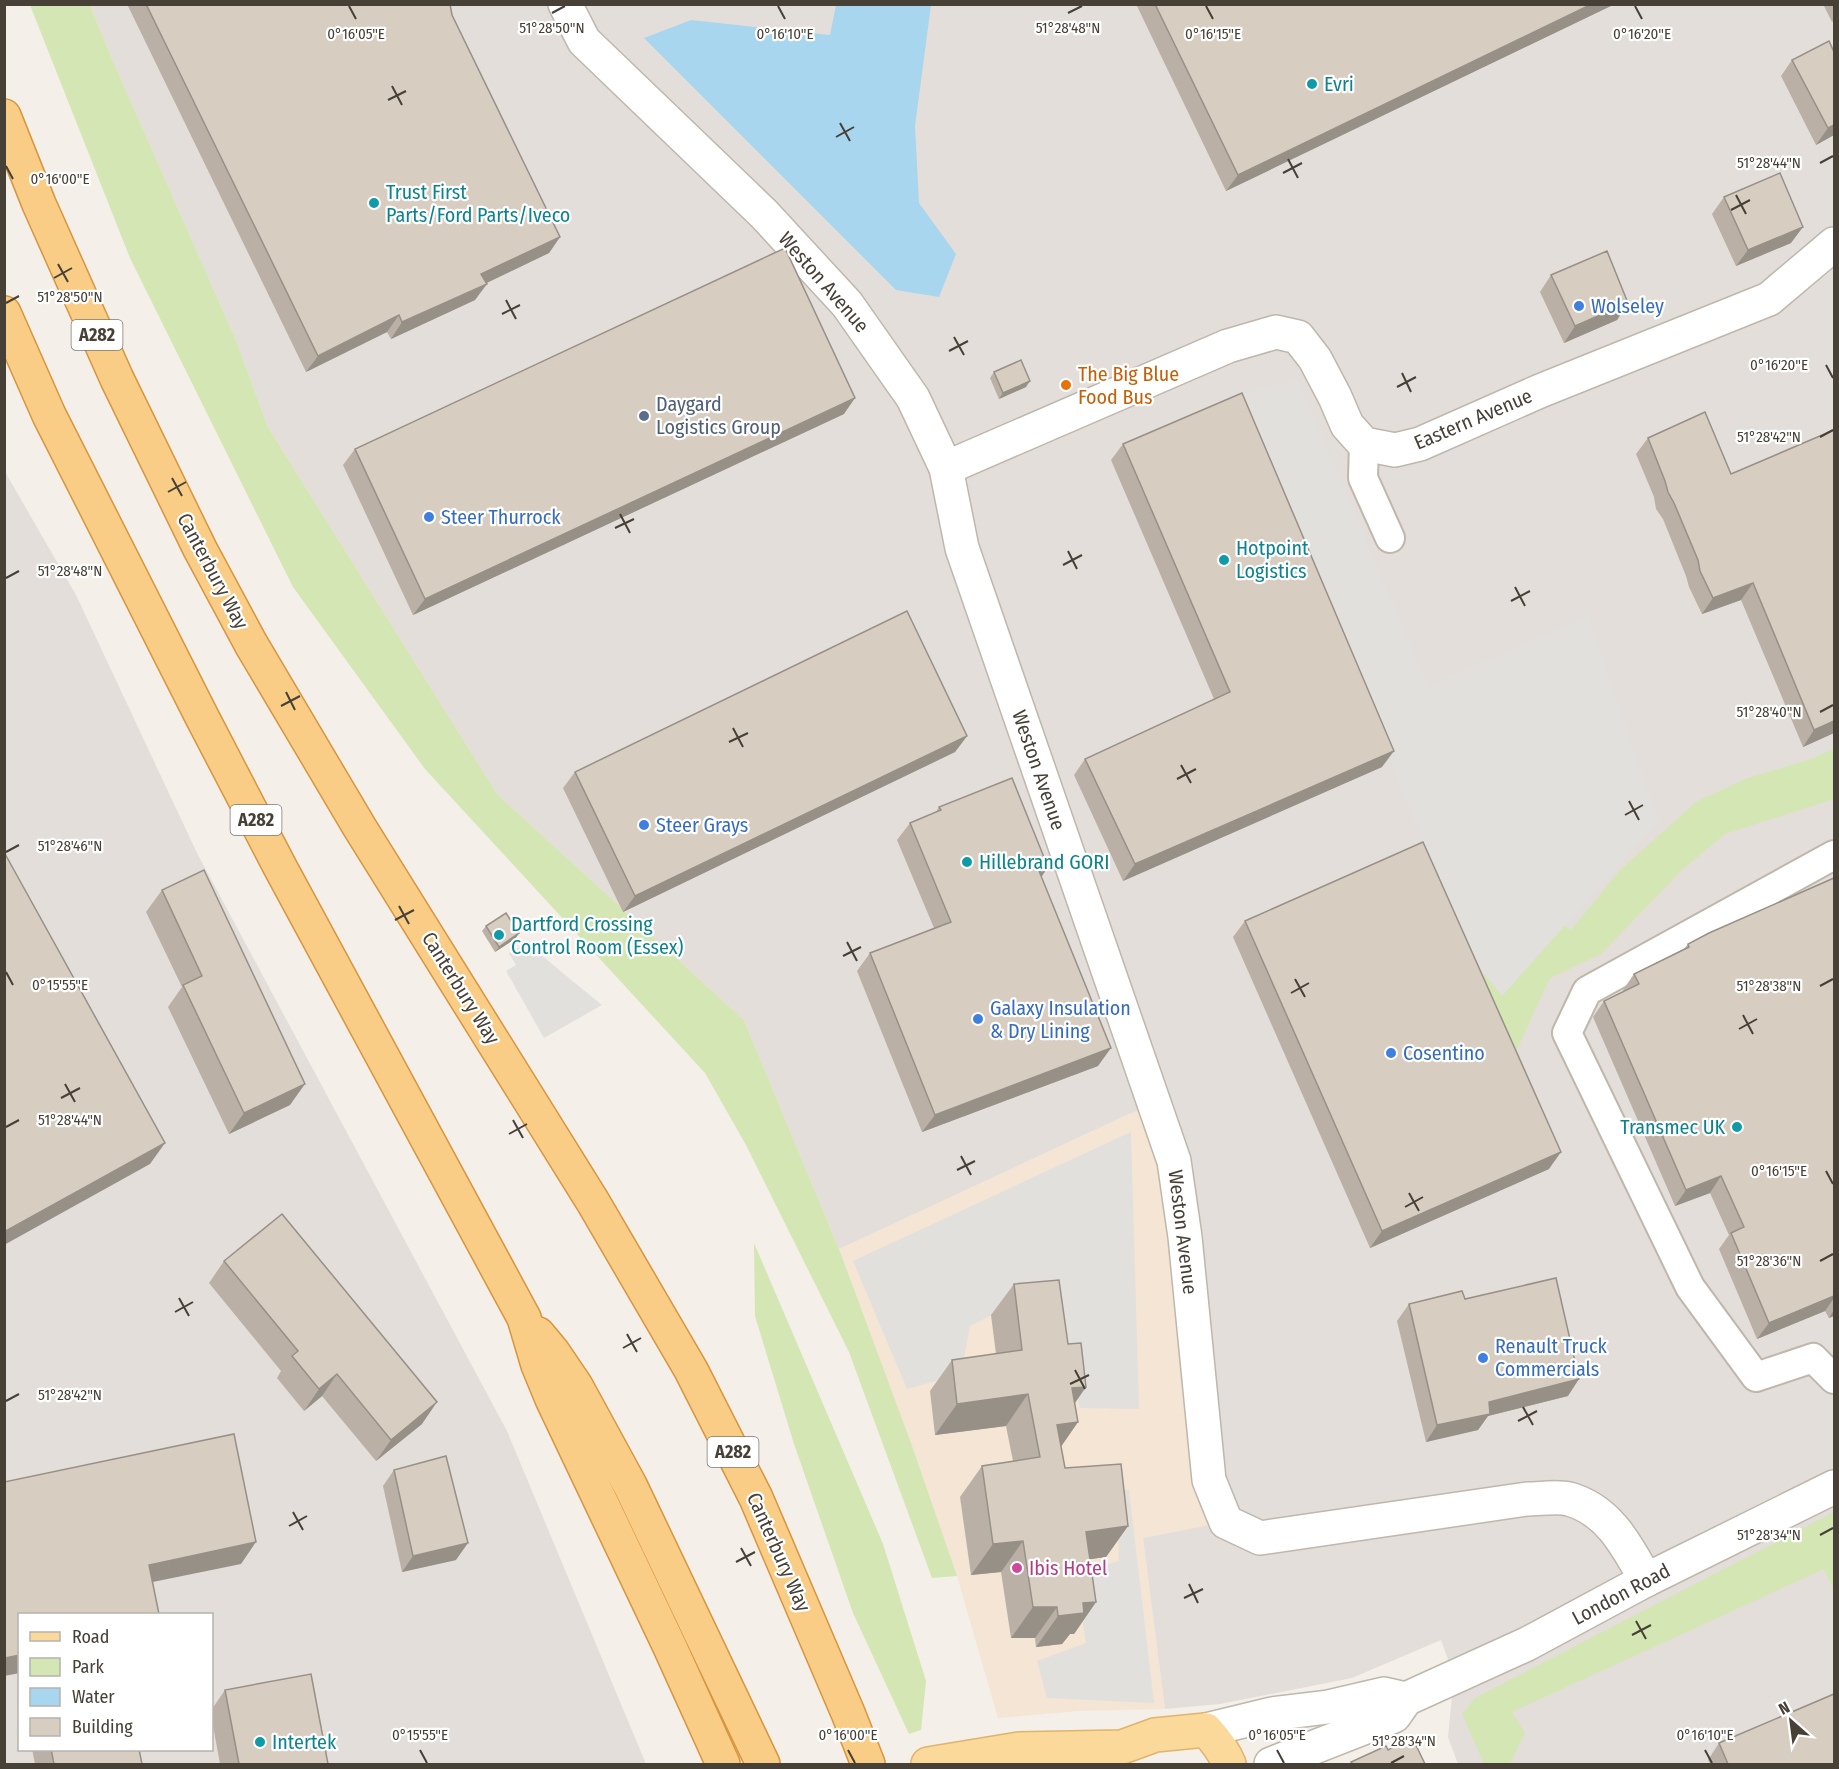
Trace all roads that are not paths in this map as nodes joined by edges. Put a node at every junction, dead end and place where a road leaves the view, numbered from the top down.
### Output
1 (565, 4) edge
2 (4, 116) edge
3 (1834, 244) edge
4 (4, 312) edge
5 (1364, 444) junction
6 (946, 468) junction
7 (1390, 538) dead end
8 (1834, 855) edge
9 (524, 1318) junction
10 (1834, 1379) edge
11 (1834, 1487) edge
12 (1646, 1580) junction
13 (1406, 1699) junction
14 (1206, 1731) junction
15 (1122, 1747) junction
16 (761, 1760) edge
17 (723, 1764) edge
18 (868, 1764) edge
19 (928, 1764) edge
20 (1149, 1764) edge
21 (1229, 1764) edge
22 (1271, 1764) edge

1 - 6 street, Weston Avenue
2 - 18 highway, Canterbury Way / A282
3 - 5 street, Eastern Avenue
4 - 9 highway, A282
5 - 6 street
5 - 7 street
6 - 12 street, Weston Avenue
8 - 10 street
9 - 16 highway, A282
9 - 17 highway, A282
11 - 12 street, London Road
12 - 13 street, London Road
13 - 14 street
13 - 22 street, London Road
14 - 15 main road
14 - 21 main road
15 - 19 main road
15 - 20 main road

